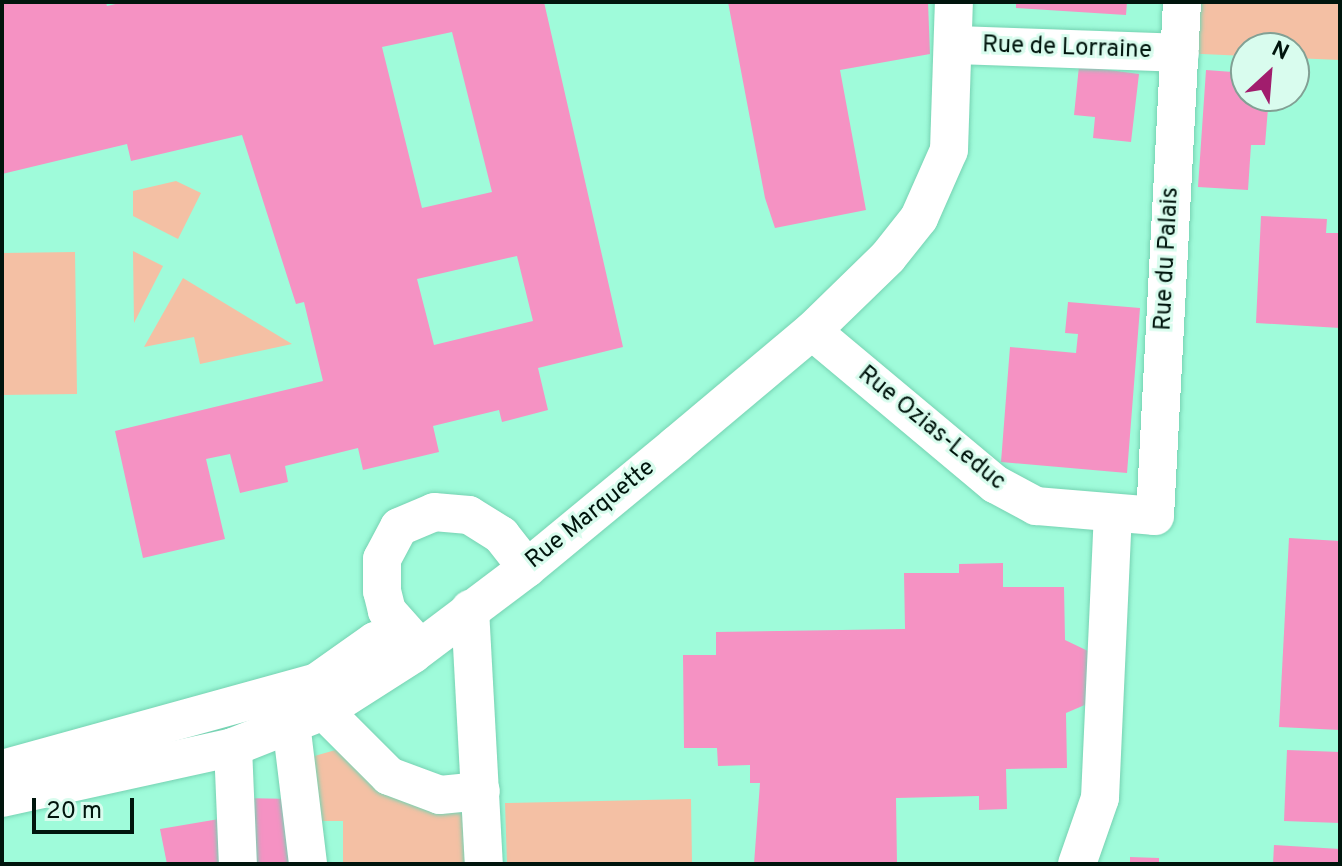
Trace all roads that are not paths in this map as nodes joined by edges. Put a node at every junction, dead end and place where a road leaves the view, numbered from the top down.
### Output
1 (954, 2) edge
2 (1182, 2) edge
3 (954, 45) junction
4 (1180, 53) junction
5 (812, 331) junction
6 (1113, 514) junction
7 (1155, 516) joint
8 (527, 568) junction
9 (470, 609) junction
10 (416, 651) junction
11 (308, 717) junction
12 (233, 747) junction
13 (2, 769) edge
14 (481, 791) junction
15 (2, 798) edge
16 (238, 864) edge
17 (308, 864) edge
18 (484, 864) edge
19 (1077, 864) edge

1 - 3 street, Rue Marquette
2 - 4 street, Rue du Palais
3 - 4 street, Rue de Lorraine
3 - 5 street, Rue Marquette
4 - 7 street, Rue du Palais
5 - 6 street, Rue Ozias-Leduc
5 - 8 street, Rue Marquette
6 - 7 street, Rue Ozias-Leduc
6 - 19 street
8 - 9 street, Rue Marquette
8 - 10 street
9 - 10 street, Rue Marquette
9 - 14 street
10 - 11 street, Rue Marquette
10 - 13 street
11 - 12 street, Rue Marquette
11 - 14 street
11 - 17 street
12 - 15 street, Rue Marquette
12 - 16 street
14 - 18 street

